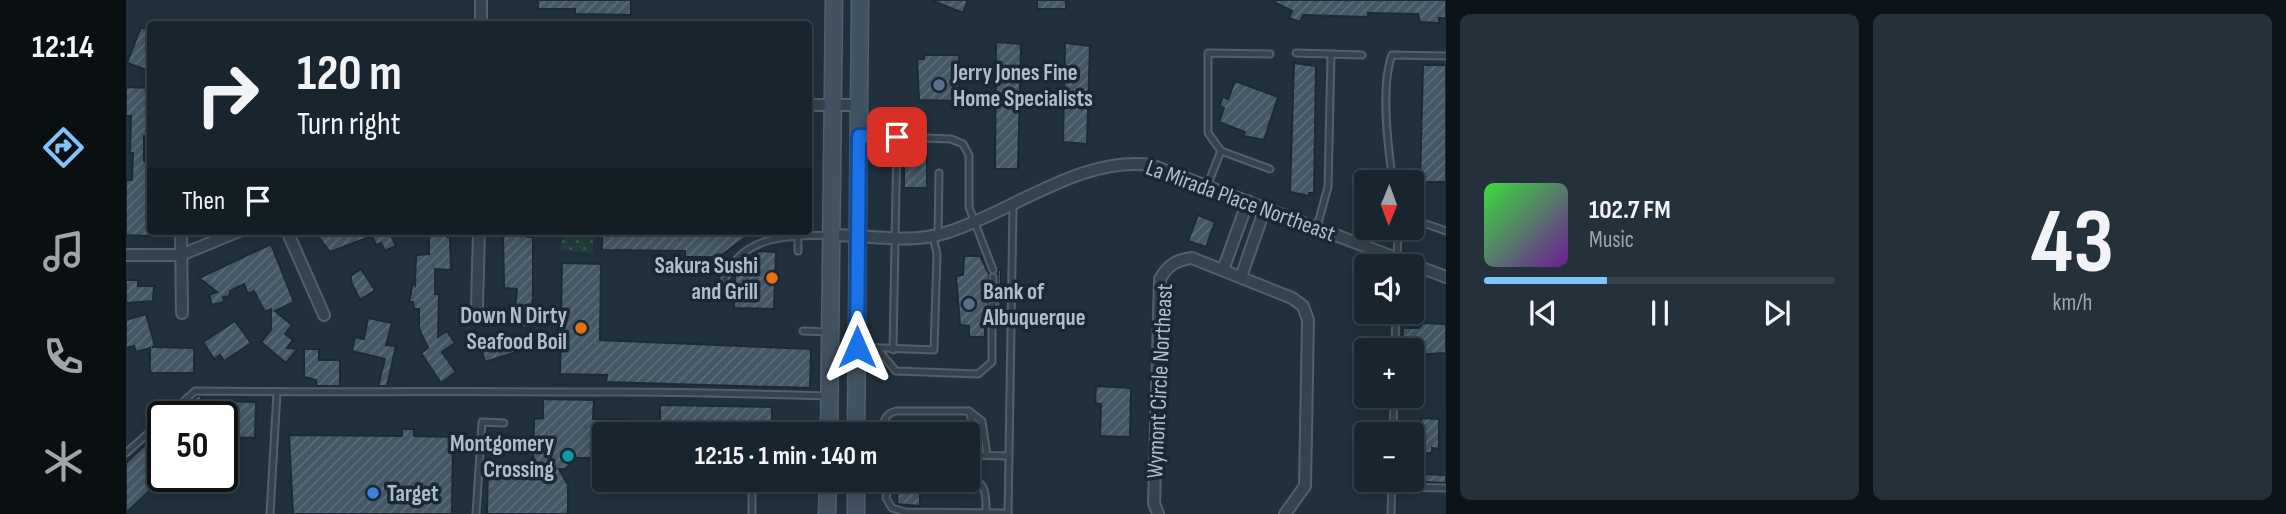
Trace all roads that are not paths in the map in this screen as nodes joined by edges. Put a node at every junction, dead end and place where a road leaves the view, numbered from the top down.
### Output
1 (481, 0) edge
2 (834, 0) edge
3 (860, 0) edge
4 (481, 21) edge
5 (1296, 53) dead end
6 (1270, 54) dead end
7 (1331, 54) junction
8 (1362, 55) dead end
9 (1446, 56) edge
10 (812, 105) edge
11 (833, 105) junction
12 (860, 105) junction
13 (859, 136) junction
14 (897, 137) junction
15 (1221, 151) junction
16 (1270, 169) dead end
17 (1392, 170) edge
18 (939, 173) dead end
19 (1207, 186) junction
20 (1248, 201) junction
21 (1013, 204) junction
22 (1265, 208) junction
23 (974, 222) junction
24 (1424, 223) edge
25 (1317, 227) junction
26 (1446, 231) edge
27 (833, 234) junction
28 (181, 235) edge
29 (229, 235) edge
30 (289, 235) edge
31 (478, 235) edge
32 (858, 235) junction
33 (799, 236) junction
34 (935, 236) junction
35 (895, 237) junction
36 (798, 251) dead end
37 (181, 254) junction
38 (1379, 254) edge
39 (126, 255) edge
40 (1223, 270) junction
41 (1424, 270) edge
42 (1241, 277) junction
43 (1446, 277) edge
44 (725, 279) dead end
45 (477, 307) dead end
46 (182, 313) dead end
47 (324, 315) dead end
48 (803, 331) dead end
49 (831, 332) junction
50 (857, 347) junction
51 (878, 350) junction
52 (893, 350) junction
53 (277, 392) junction
54 (830, 396) junction
55 (184, 401) edge
56 (969, 411) junction
57 (829, 422) edge
58 (856, 422) edge
59 (884, 422) edge
60 (972, 422) edge
61 (504, 423) dead end
62 (147, 434) edge
63 (126, 453) edge
64 (980, 455) edge
65 (987, 455) junction
66 (1009, 456) junction
67 (980, 483) edge
68 (1424, 488) edge
69 (1446, 488) edge
70 (752, 492) edge
71 (828, 492) edge
72 (856, 492) edge
73 (887, 492) edge
74 (1392, 492) edge
75 (986, 512) edge
76 (270, 514) edge
77 (476, 514) edge
78 (751, 514) edge
79 (827, 514) edge
80 (856, 514) edge
81 (1008, 514) edge
82 (1157, 514) edge
83 (1285, 514) edge
84 (1391, 514) edge

1 - 4 street
2 - 11 main road
3 - 12 main road
5 - 7 lane
6 - 15 lane
7 - 8 lane
7 - 25 lane
9 - 17 lane
10 - 11 street
11 - 12 street
11 - 27 main road
12 - 13 main road
13 - 14 lane
13 - 32 main road
14 - 23 lane
14 - 35 lane
15 - 16 lane
15 - 19 lane
18 - 34 lane
19 - 20 street, La Mirada Place Northeast
19 - 21 street, La Mirada Place Northeast
20 - 22 street, La Mirada Place Northeast
20 - 40 street
21 - 23 street, La Mirada Place Northeast
21 - 66 lane
22 - 25 street, La Mirada Place Northeast
22 - 42 street
23 - 34 street, La Mirada Place Northeast
23 - 51 lane
24 - 26 lane
25 - 38 street, La Mirada Place Northeast
27 - 32 street, La Mirada Place Northeast
27 - 33 lane
27 - 49 main road
28 - 37 street
29 - 37 street
30 - 47 street
31 - 45 street
32 - 35 street, La Mirada Place Northeast
32 - 50 main road
33 - 36 lane
33 - 44 lane
34 - 35 street, La Mirada Place Northeast
34 - 52 lane
35 - 52 lane
37 - 39 street
37 - 46 street
40 - 42 street, Wymont Circle Northeast
40 - 82 street, Wymont Circle Northeast
41 - 43 street, La Mirada Place Northeast
42 - 83 street, Wymont Circle Northeast
48 - 49 lane
49 - 54 main road
50 - 51 lane
50 - 58 main road
51 - 52 lane
53 - 54 lane
53 - 55 lane
53 - 76 lane
54 - 57 main road
56 - 59 lane
56 - 60 lane
56 - 65 lane
61 - 77 lane
62 - 63 lane
64 - 65 lane
65 - 66 lane
66 - 81 lane
67 - 75 lane
68 - 69 lane
70 - 78 lane
71 - 79 main road
72 - 80 main road
73 - 75 lane
74 - 84 lane
75 - 81 lane

